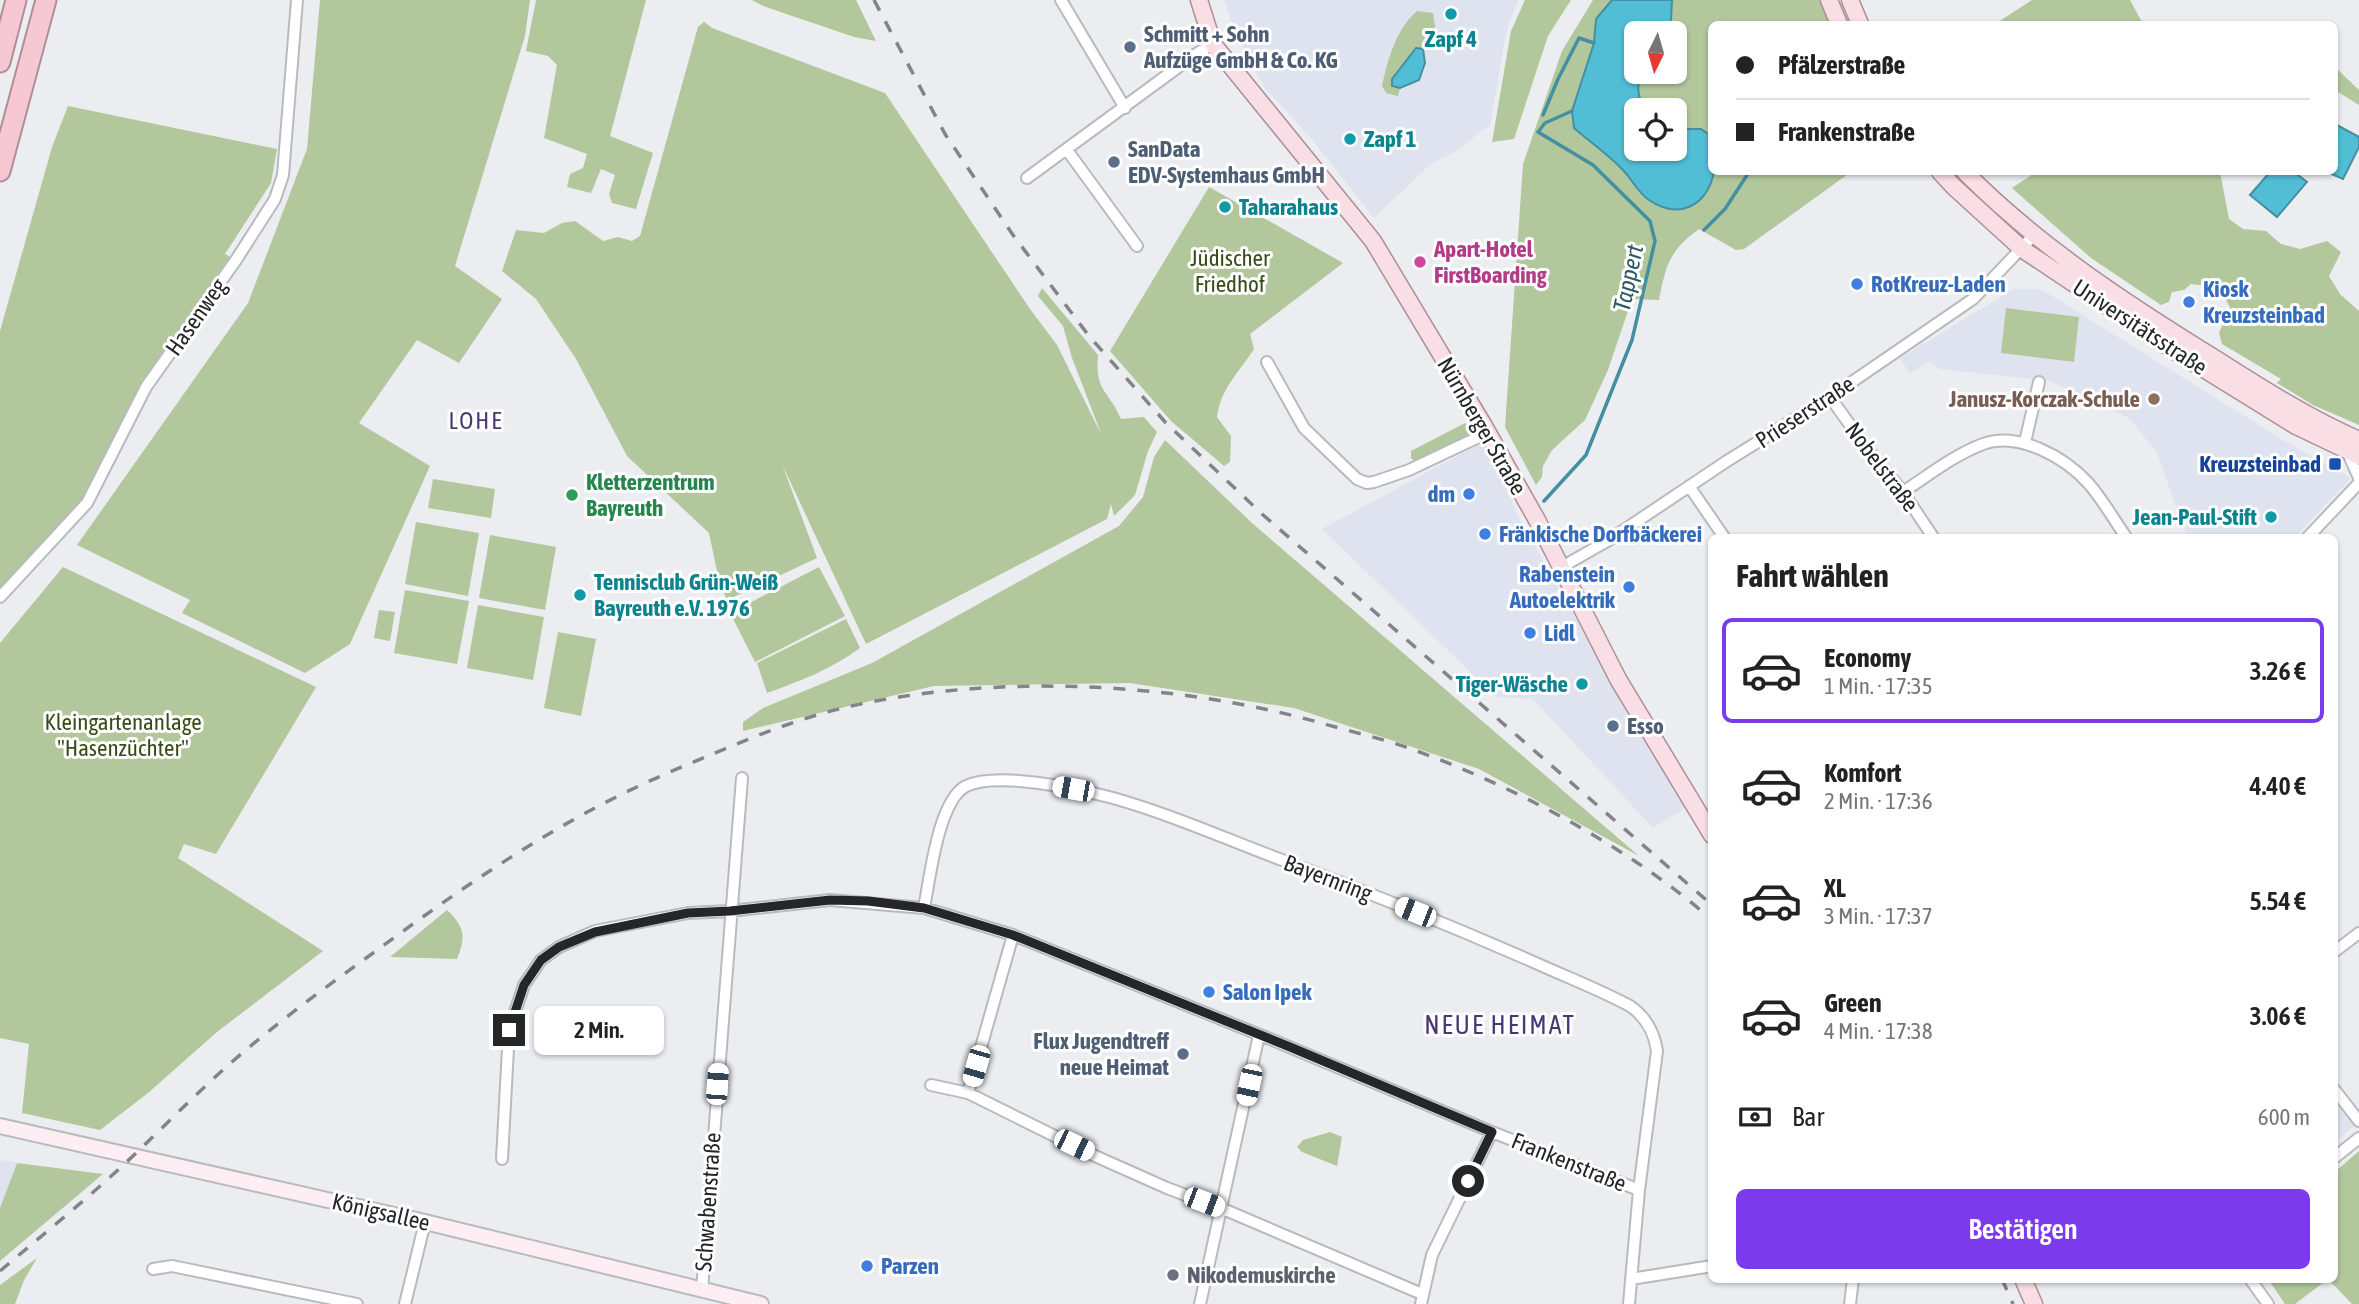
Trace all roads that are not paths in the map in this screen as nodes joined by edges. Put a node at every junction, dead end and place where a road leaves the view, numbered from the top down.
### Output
1 (16, 0) edge
2 (46, 0) edge
3 (298, 0) edge
4 (1061, 0) edge
5 (1199, 0) edge
6 (1829, 0) edge
7 (1850, 0) edge
8 (1838, 21) edge
9 (1859, 21) edge
10 (1213, 44) junction
11 (0, 62) edge
12 (1125, 108) junction
13 (1067, 150) junction
14 (0, 171) edge
15 (1943, 175) edge
16 (1968, 175) edge
17 (1027, 178) dead end
18 (2034, 236) junction
19 (1137, 246) dead end
20 (2022, 249) junction
21 (1267, 362) dead end
22 (2039, 382) dead end
23 (1830, 397) junction
24 (1487, 433) junction
25 (2025, 442) junction
26 (2355, 449) edge
27 (2359, 478) edge
28 (2359, 483) edge
29 (1689, 486) junction
30 (1903, 492) junction
31 (1722, 534) edge
32 (1931, 534) edge
33 (2124, 534) edge
34 (2311, 534) edge
35 (1560, 568) junction
36 (0, 597) edge
37 (742, 778) dead end
38 (1708, 828) edge
39 (924, 908) junction
40 (730, 911) junction
41 (2359, 933) edge
42 (1013, 935) junction
43 (2338, 949) edge
44 (1259, 1035) junction
45 (931, 1084) dead end
46 (968, 1093) junction
47 (2338, 1094) edge
48 (2359, 1121) edge
49 (0, 1126) edge
50 (1492, 1132) junction
51 (2359, 1138) edge
52 (2338, 1155) edge
53 (502, 1158) dead end
54 (1639, 1190) junction
55 (1223, 1209) junction
56 (425, 1222) junction
57 (1708, 1267) edge
58 (153, 1269) dead end
59 (1631, 1279) junction
60 (1853, 1283) edge
61 (2025, 1283) edge
62 (2253, 1283) edge
63 (702, 1290) junction
64 (1421, 1299) edge
65 (357, 1304) edge
66 (405, 1304) edge
67 (761, 1304) edge
68 (1200, 1304) edge
69 (1629, 1304) edge
70 (1850, 1304) edge
71 (2034, 1304) edge
72 (2268, 1304) edge

1 - 11 highway
2 - 14 highway
3 - 36 street, Hasenweg
4 - 12 street
5 - 10 main road, Nürnberger Straße
6 - 8 main road
7 - 9 main road
10 - 12 street
10 - 24 main road, Nürnberger Straße
12 - 13 street
13 - 17 street
13 - 19 street
15 - 20 main road, Universitätsstraße
16 - 18 main road, Universitätsstraße
18 - 20 street, Prieserstraße
18 - 26 main road, Universitätsstraße
20 - 23 street, Prieserstraße
20 - 26 main road, Universitätsstraße
21 - 24 street
22 - 25 street
23 - 29 street, Prieserstraße
23 - 30 street, Nobelstraße
24 - 35 main road, Nürnberger Straße
25 - 30 street
25 - 33 street
26 - 27 street
28 - 34 street
29 - 31 street
29 - 35 street, Prieserstraße
30 - 32 street, Nobelstraße
35 - 38 main road, Nürnberger Straße
37 - 40 street, Schwabenstraße
39 - 40 street, Frankenstraße
39 - 42 street, Frankenstraße
39 - 54 street, Bayernring
40 - 53 street, Frankenstraße
40 - 63 street, Schwabenstraße
41 - 43 street
42 - 44 street, Frankenstraße
42 - 46 street
44 - 50 street, Frankenstraße
44 - 55 street
45 - 46 street
46 - 55 street
47 - 48 street
49 - 56 main road, Königsallee
50 - 54 street, Frankenstraße
50 - 64 street
51 - 52 street
54 - 59 street, Bayernring
55 - 64 street
55 - 68 street
56 - 63 main road, Königsallee
56 - 66 street
57 - 59 street
58 - 65 street
59 - 69 street, Bayernring
60 - 70 street
61 - 71 main road
62 - 72 street
63 - 67 main road, Königsallee

